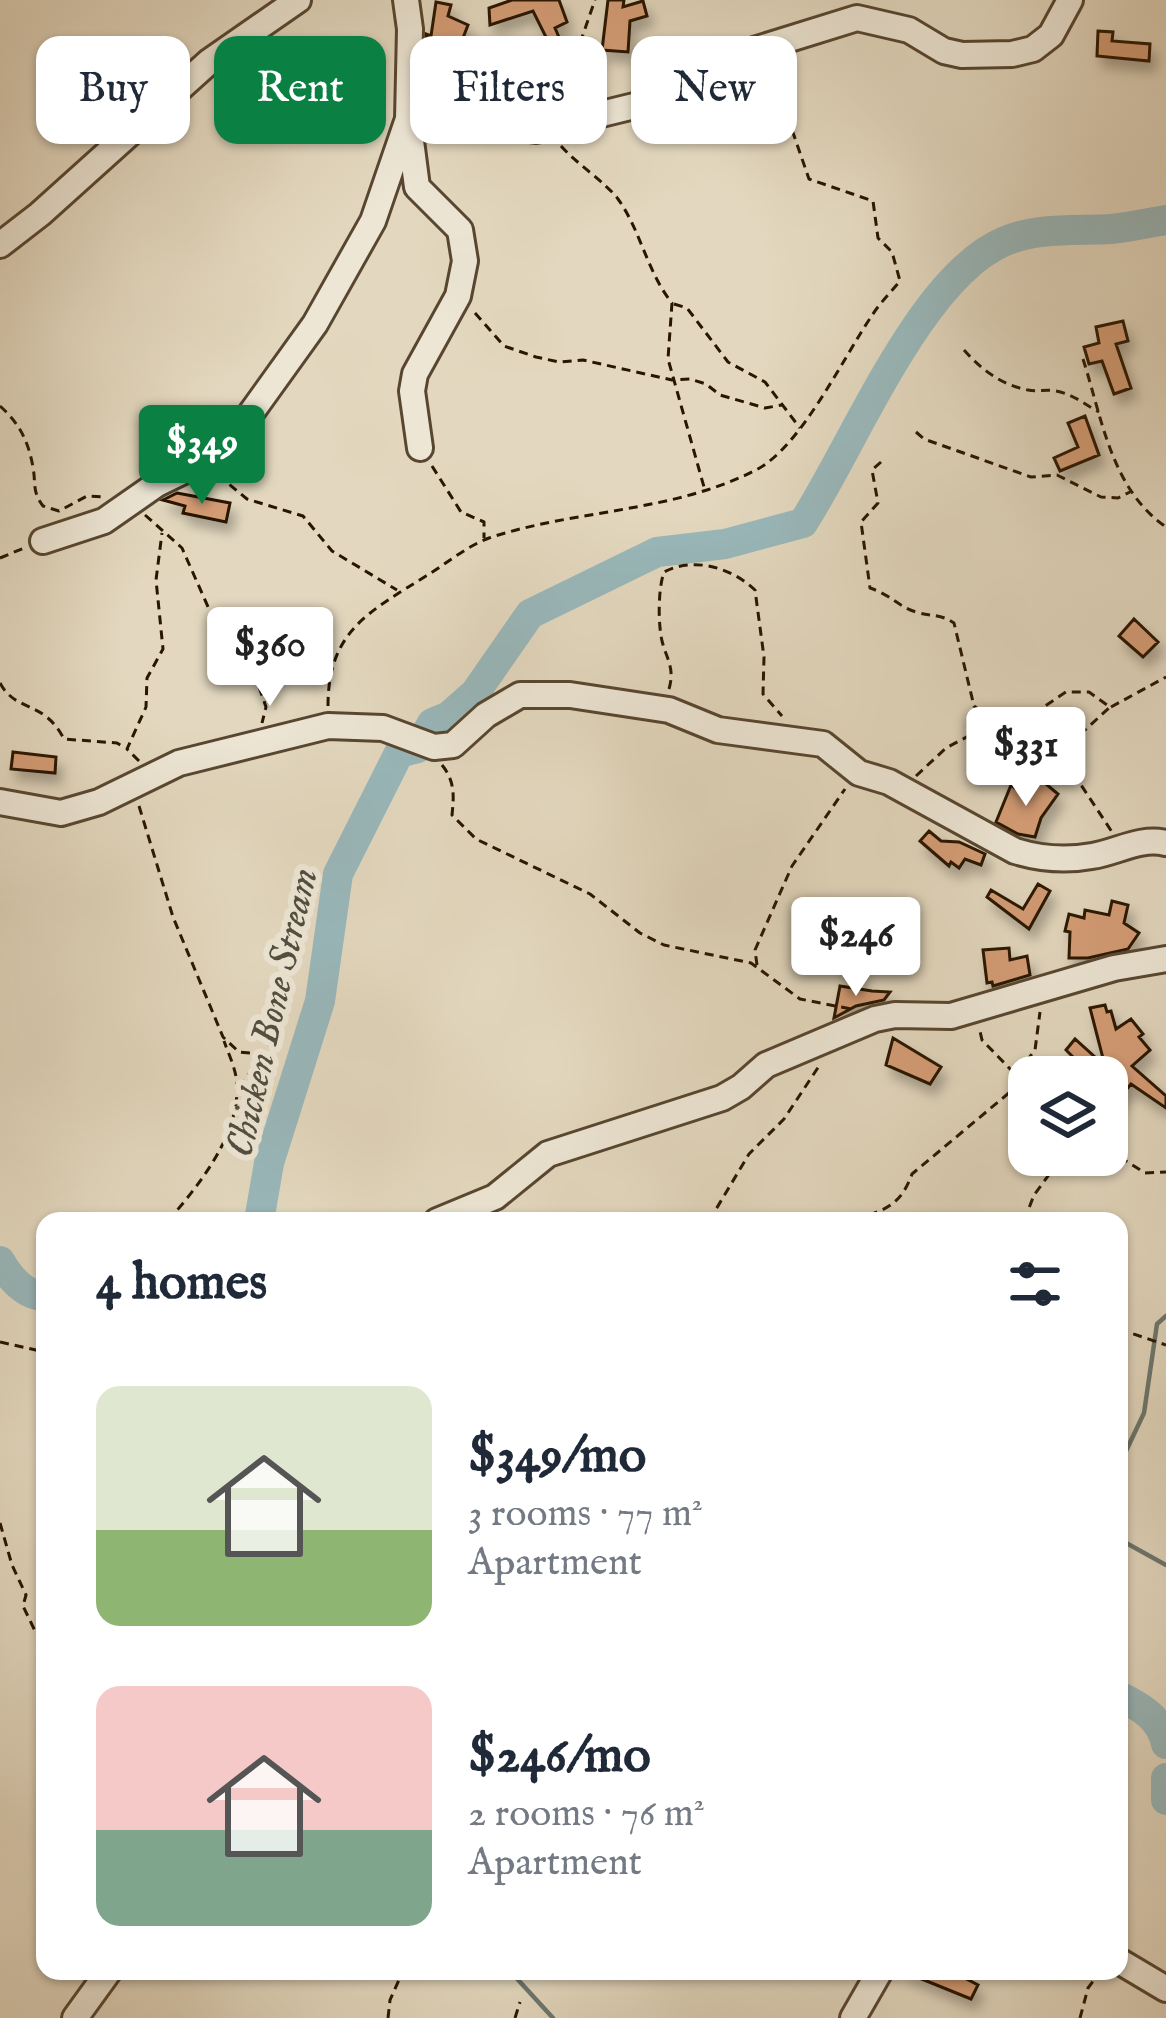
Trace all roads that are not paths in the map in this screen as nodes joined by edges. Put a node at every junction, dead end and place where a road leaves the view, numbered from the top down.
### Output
1 (298, 0) edge
2 (406, 0) edge
3 (1070, 0) edge
4 (410, 108) joint
5 (607, 114) edge
6 (413, 144) edge
7 (0, 245) edge
8 (420, 448) road end
9 (43, 541) road end
10 (0, 802) edge
11 (1166, 843) edge
12 (1166, 959) edge
13 (459, 1212) edge
14 (1128, 1966) edge
15 (102, 1980) edge
16 (875, 1980) edge
17 (1166, 1989) edge
18 (75, 2018) edge
19 (853, 2018) edge

1 - 7 street
2 - 4 street
3 - 5 street
4 - 9 street
6 - 8 street
10 - 11 street
12 - 13 street
14 - 17 street
15 - 18 street
16 - 19 street

